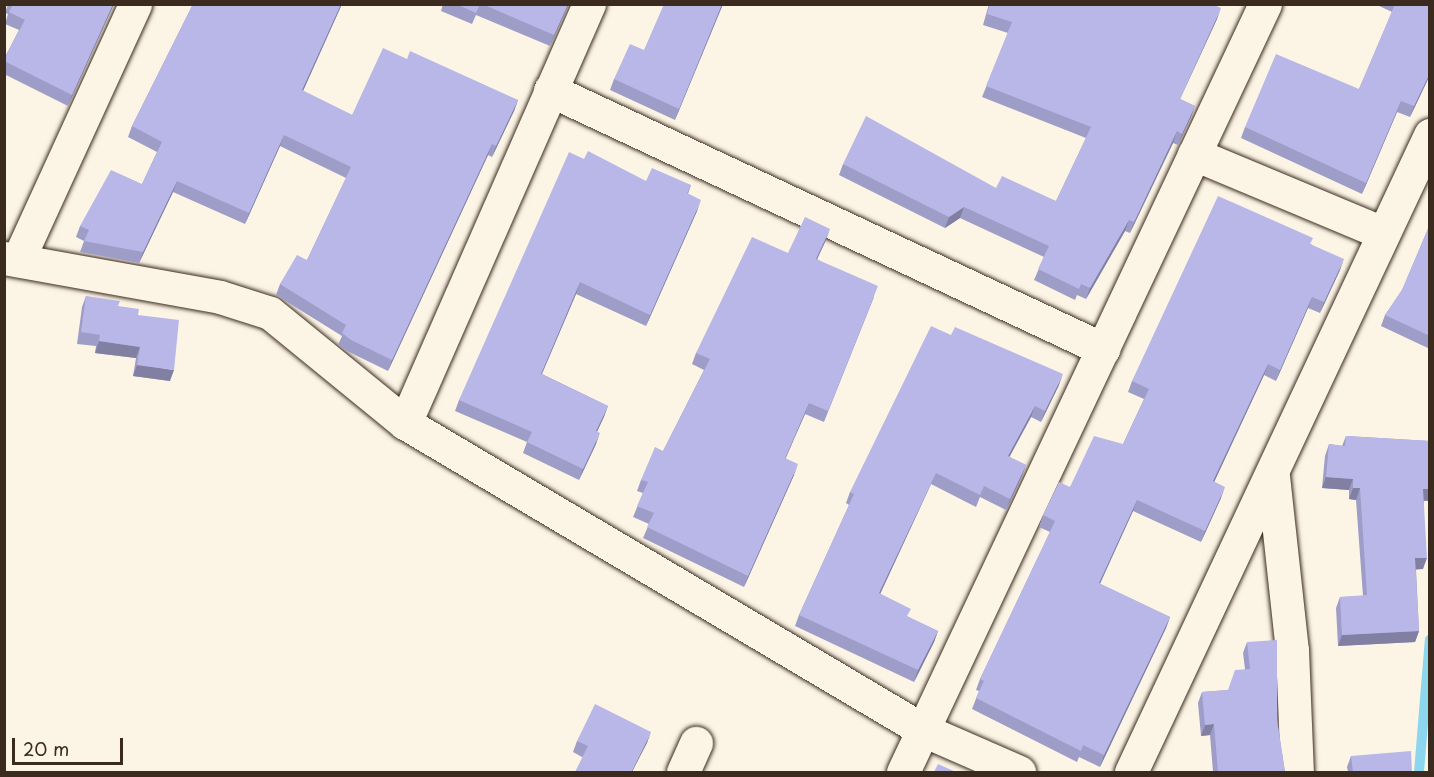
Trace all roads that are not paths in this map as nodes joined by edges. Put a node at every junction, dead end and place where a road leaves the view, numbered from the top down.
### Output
1 (135, 4) edge
2 (589, 4) edge
3 (1264, 4) edge
4 (550, 90) junction
5 (1430, 135) edge
6 (1194, 154) junction
7 (1383, 233) junction
8 (11, 259) edge
9 (1102, 349) junction
10 (405, 423) junction
11 (1273, 476) junction
12 (923, 730) junction
13 (696, 743) dead end
14 (683, 772) edge
15 (903, 772) edge
16 (1018, 772) edge
17 (1131, 772) edge
18 (1297, 772) edge

1 - 8 street
2 - 4 street
3 - 6 street
4 - 9 street
4 - 10 street
5 - 7 street
6 - 7 street
6 - 9 street
7 - 11 street
8 - 10 street
9 - 12 street
10 - 12 street
11 - 17 street
11 - 18 street
12 - 15 street
12 - 16 street
13 - 14 street

